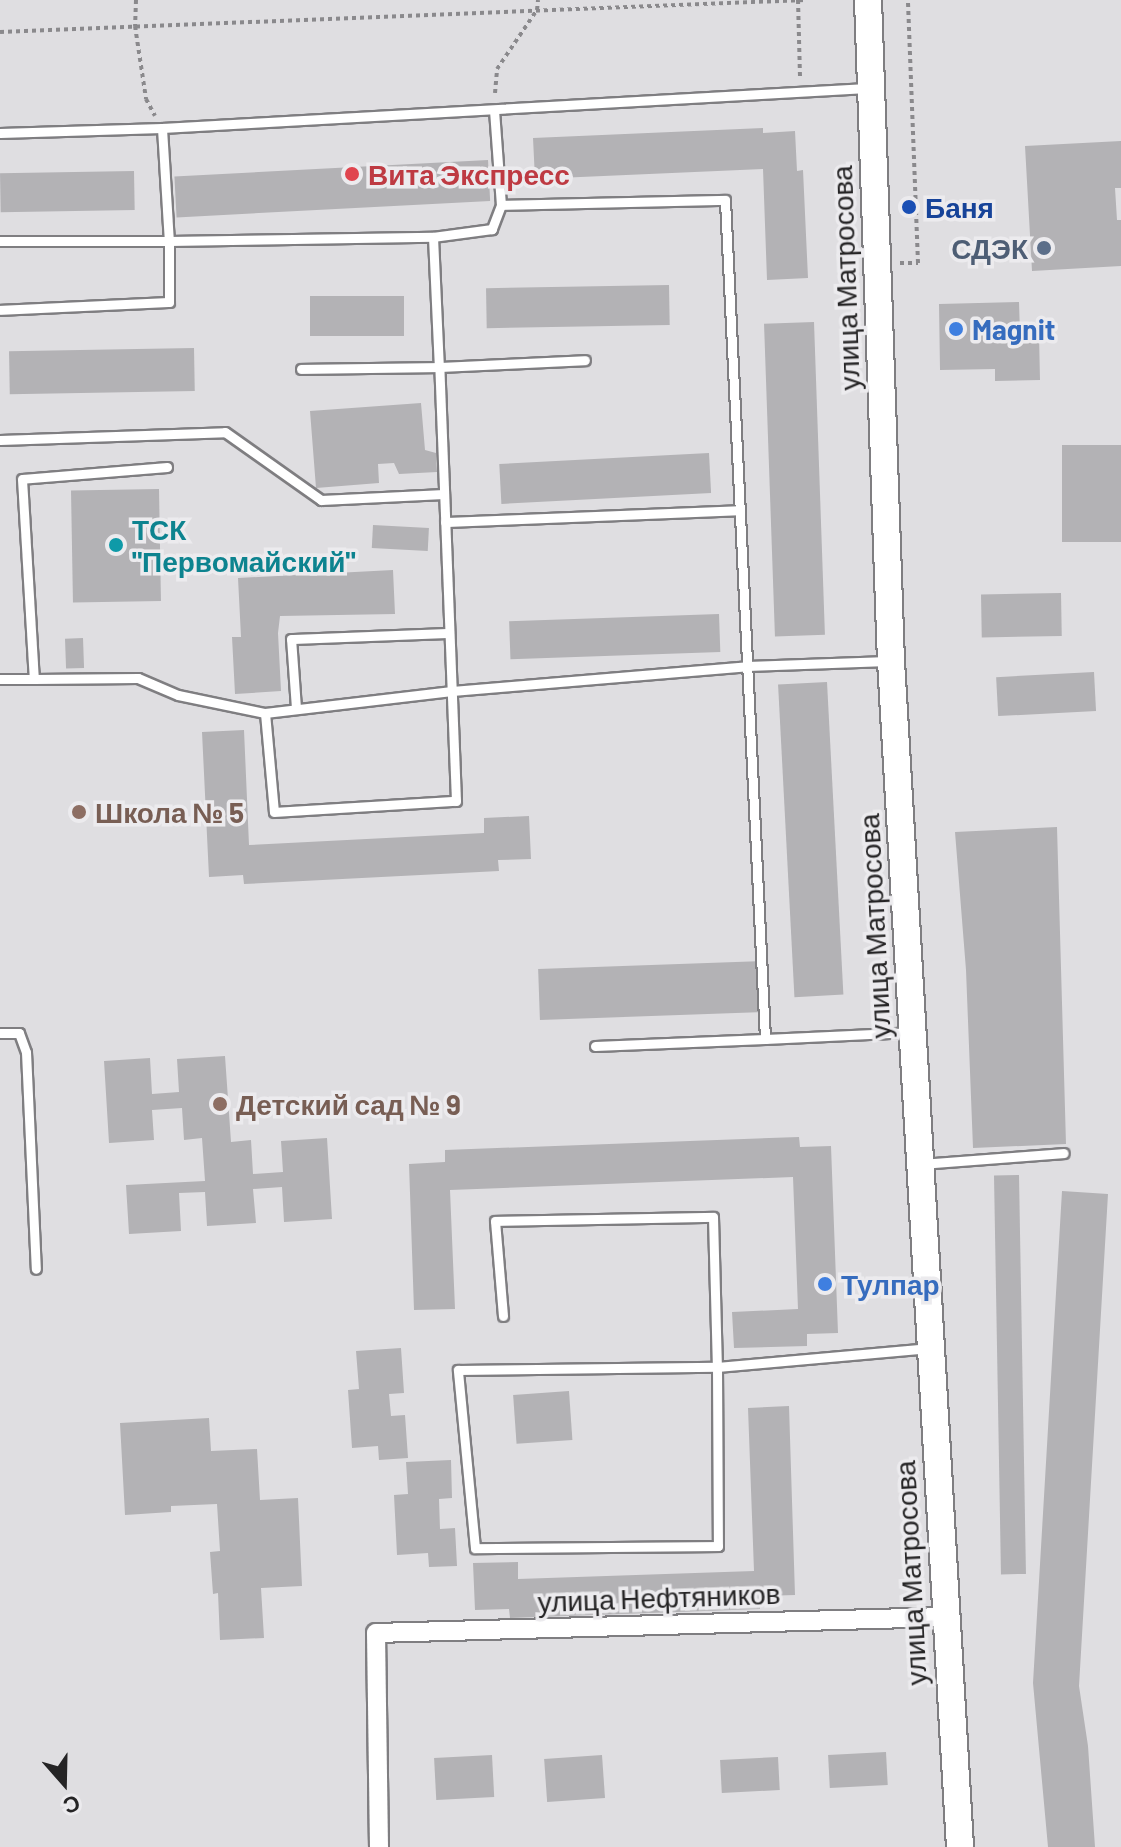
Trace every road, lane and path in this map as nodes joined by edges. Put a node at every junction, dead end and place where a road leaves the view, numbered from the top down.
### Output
1 (136, 0) edge
2 (538, 0) edge
3 (798, 0) edge
4 (805, 0) edge
5 (868, 0) edge
6 (908, 0) edge
7 (537, 10) junction
8 (135, 26) junction
9 (0, 32) edge
10 (871, 88) junction
11 (800, 92) junction
12 (494, 110) junction
13 (162, 128) junction
14 (0, 133) edge
15 (501, 205) junction
16 (433, 237) junction
17 (0, 241) edge
18 (169, 241) junction
19 (877, 264) junction
20 (0, 310) edge
21 (585, 360) dead end
22 (439, 367) junction
23 (301, 369) dead end
24 (0, 440) edge
25 (167, 467) dead end
26 (444, 494) junction
27 (740, 510) junction
28 (445, 522) junction
29 (449, 633) junction
30 (891, 661) junction
31 (747, 666) junction
32 (0, 679) edge
33 (34, 679) junction
34 (452, 691) junction
35 (296, 708) junction
36 (265, 713) junction
37 (911, 1032) junction
38 (0, 1033) edge
39 (765, 1039) junction
40 (595, 1046) dead end
41 (1064, 1153) dead end
42 (919, 1164) junction
43 (36, 1269) dead end
44 (503, 1316) dead end
45 (930, 1348) junction
46 (717, 1367) junction
47 (944, 1617) junction
48 (379, 1847) edge
49 (960, 1847) edge

1 - 8 path
2 - 7 path
3 - 4 path
3 - 7 path
3 - 11 path
5 - 10 street, улица Матросова
6 - 19 path
7 - 8 path
7 - 12 path
8 - 9 path
8 - 13 path
10 - 11 lane
10 - 19 street, улица Матросова
11 - 12 lane
12 - 13 lane
12 - 15 lane
13 - 14 lane
13 - 18 lane
15 - 16 lane
15 - 27 lane
16 - 18 lane
16 - 22 lane
17 - 18 lane
18 - 20 lane
19 - 30 street, улица Матросова
21 - 22 lane
22 - 23 lane
22 - 26 lane
24 - 26 lane
25 - 33 lane
26 - 28 lane
27 - 28 lane
27 - 31 lane
28 - 29 lane
29 - 34 lane
29 - 35 lane
30 - 31 lane
30 - 37 street, улица Матросова
31 - 34 lane
31 - 39 lane
32 - 33 lane
33 - 36 lane
34 - 35 lane
34 - 36 lane
35 - 36 lane
37 - 39 lane
37 - 42 street, улица Матросова
38 - 43 lane
39 - 40 lane
41 - 42 lane
42 - 45 street, улица Матросова
44 - 46 lane
45 - 46 lane
45 - 47 street, улица Матросова
46 - 46 lane
47 - 48 street, улица Нефтяников
47 - 49 street, улица Матросова

